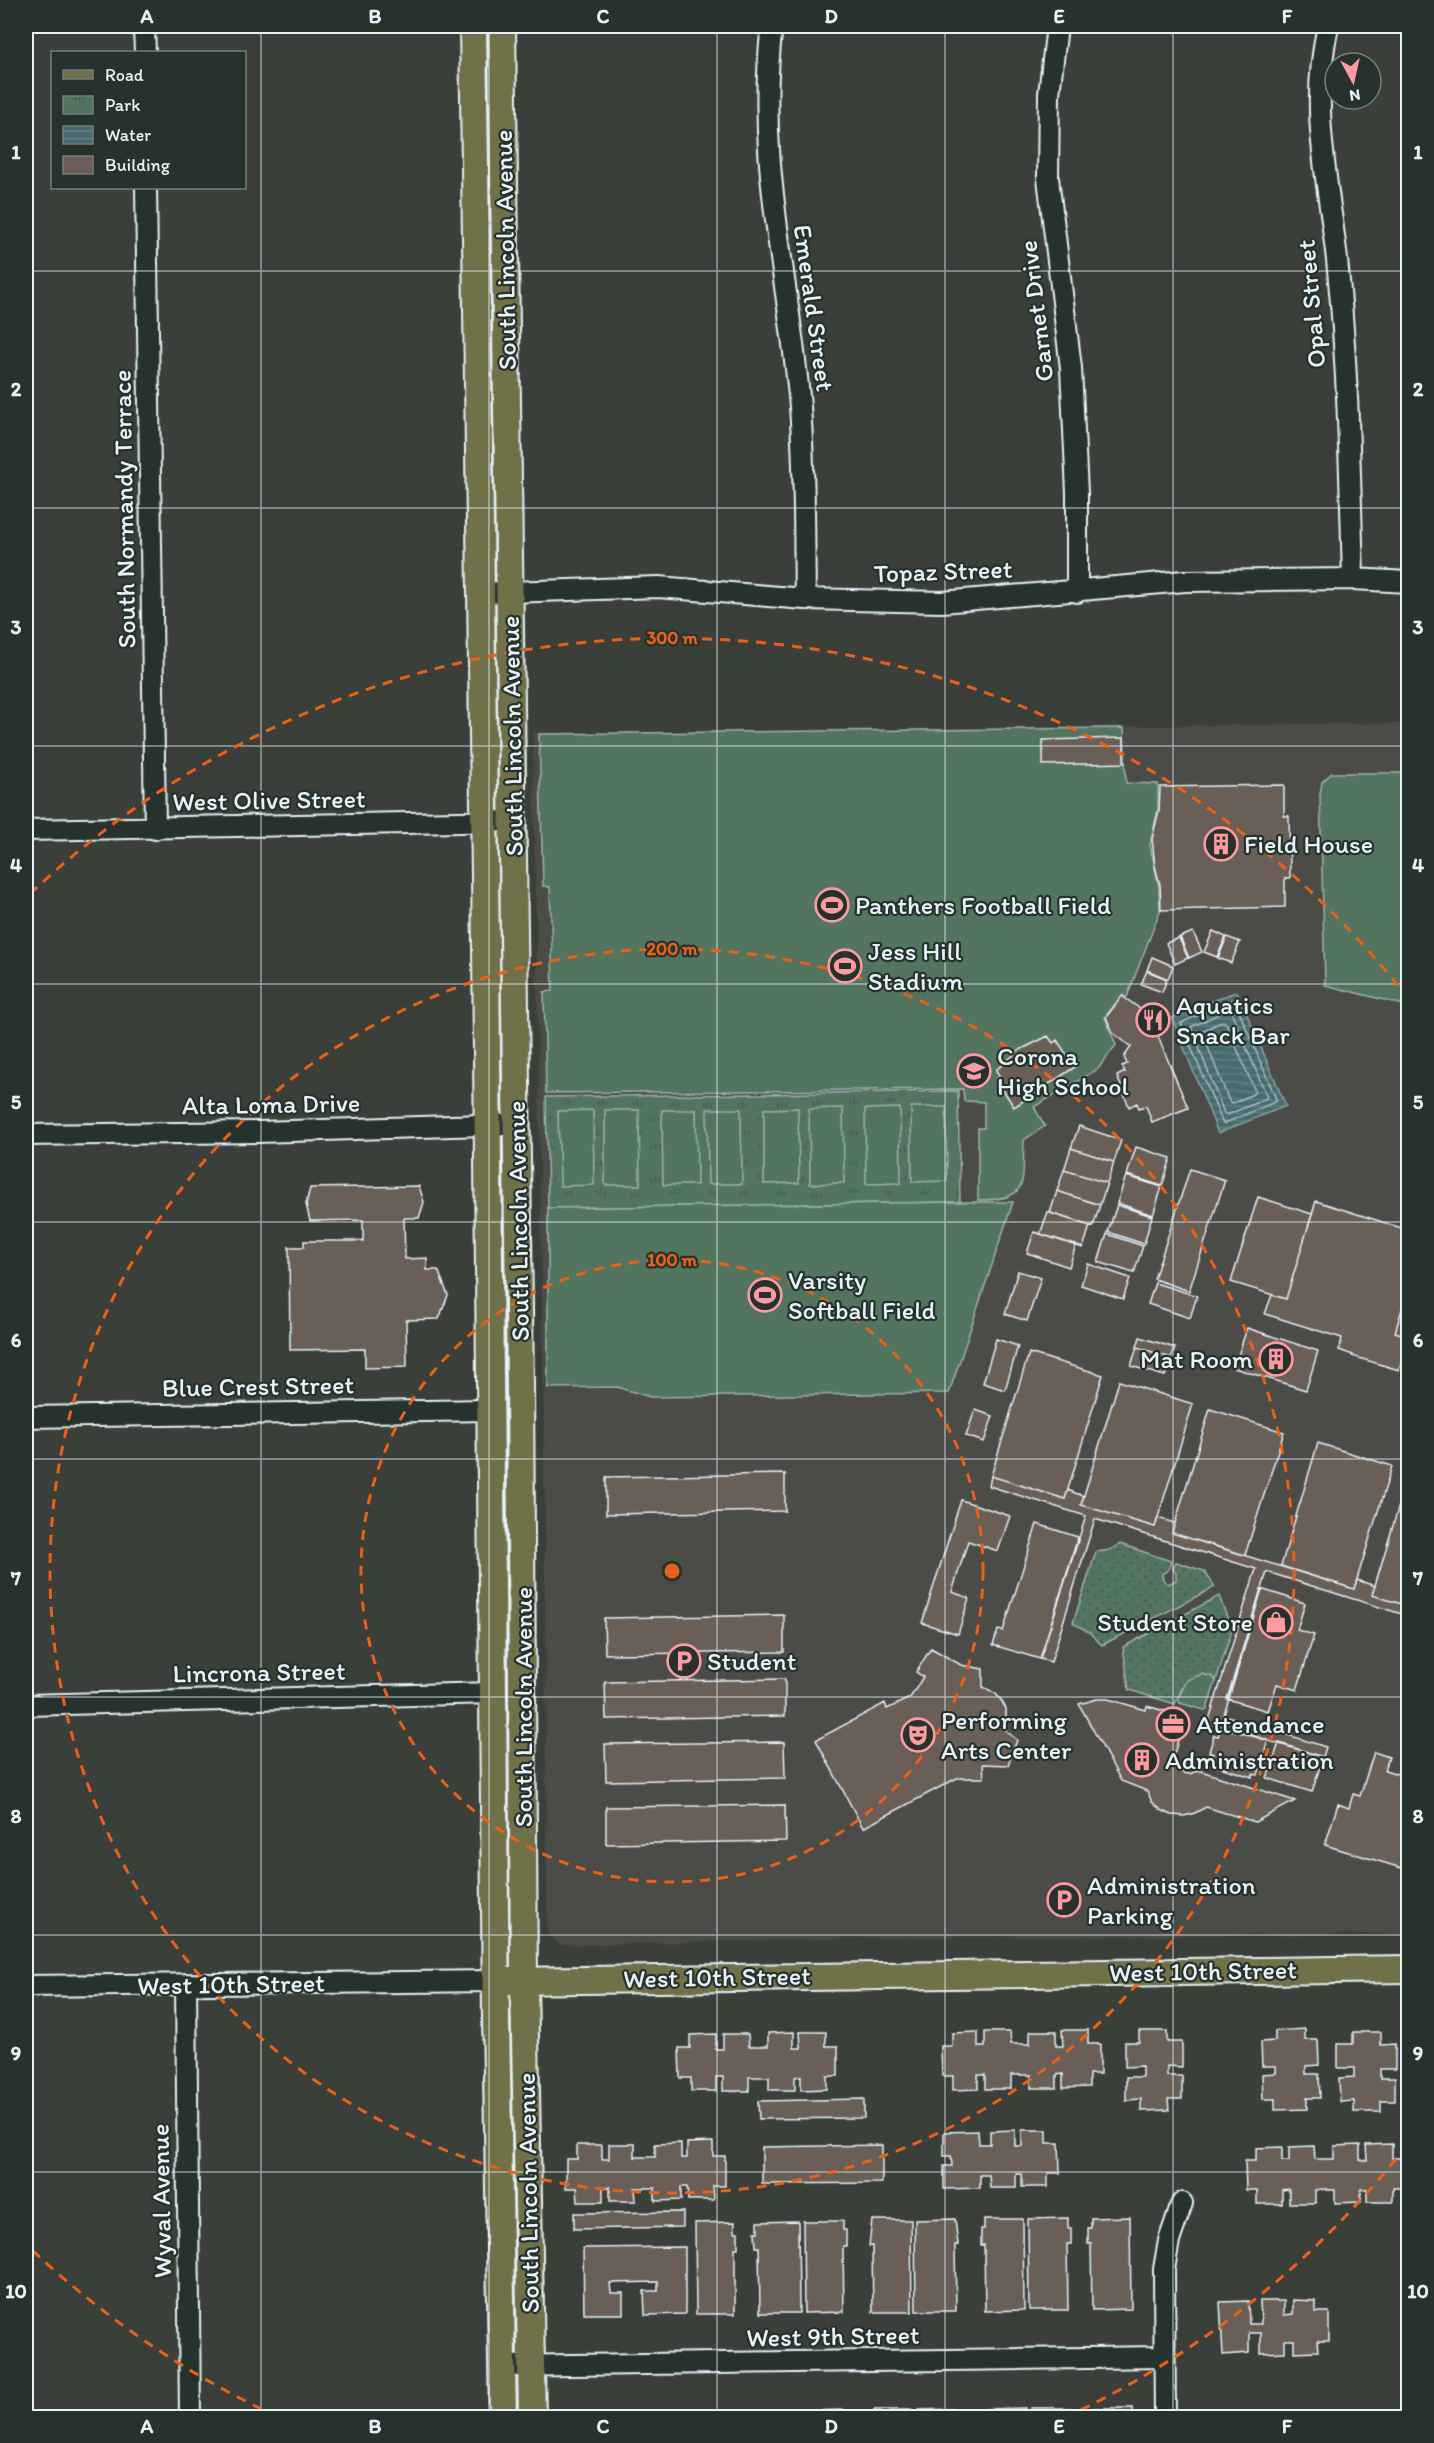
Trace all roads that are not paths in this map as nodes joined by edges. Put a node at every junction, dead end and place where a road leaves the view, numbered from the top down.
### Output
1 (144, 26) edge
2 (473, 26) edge
3 (502, 26) edge
4 (772, 26) edge
5 (1057, 26) edge
6 (1328, 26) edge
7 (145, 51) edge
8 (147, 189) edge
9 (1353, 579) junction
10 (1408, 582) edge
11 (510, 592) junction
12 (1077, 592) junction
13 (480, 593) junction
14 (805, 598) junction
15 (513, 821) junction
16 (484, 822) junction
17 (155, 829) junction
18 (26, 830) edge
19 (517, 1124) junction
20 (488, 1125) junction
21 (26, 1135) edge
22 (491, 1410) junction
23 (26, 1417) edge
24 (494, 1693) junction
25 (26, 1705) edge
26 (1408, 1969) edge
27 (524, 1980) junction
28 (496, 1981) junction
29 (186, 1984) junction
30 (26, 1986) edge
31 (1182, 2202) dead end
32 (1165, 2357) junction
33 (502, 2366) junction
34 (531, 2366) junction
35 (190, 2418) edge
36 (503, 2418) edge
37 (532, 2418) edge
38 (1165, 2418) edge

1 - 7 street
2 - 13 main road, South Lincoln Avenue
3 - 11 main road, South Lincoln Avenue
4 - 14 street, Emerald Street
5 - 12 street, Garnet Drive
6 - 9 street, Opal Street
8 - 17 street, South Normandy Terrace
9 - 10 street, Topaz Street
9 - 12 street, Topaz Street
11 - 13 street, Topaz Street
11 - 14 street, Topaz Street
11 - 15 main road, South Lincoln Avenue
12 - 14 street, Topaz Street
13 - 16 main road, South Lincoln Avenue
15 - 16 street, West Olive Street
15 - 19 main road, South Lincoln Avenue
16 - 17 street, West Olive Street
16 - 20 main road, South Lincoln Avenue
17 - 18 street, West Olive Street
19 - 20 street, Alta Loma Drive
19 - 27 main road, South Lincoln Avenue
20 - 21 street, Alta Loma Drive
20 - 22 main road, South Lincoln Avenue
22 - 23 street, Blue Crest Street
22 - 24 main road, South Lincoln Avenue
24 - 25 street, Lincrona Street
24 - 28 main road, South Lincoln Avenue
26 - 27 main road, West 10th Street
27 - 28 main road, West 10th Street
27 - 34 main road, South Lincoln Avenue
28 - 29 street, West 10th Street
28 - 33 main road, South Lincoln Avenue
29 - 30 street, West 10th Street
29 - 35 street, Wyval Avenue
31 - 32 street
32 - 34 street, West 9th Street
32 - 38 street
33 - 34 street, West 9th Street
33 - 36 main road, South Lincoln Avenue
34 - 37 main road, South Lincoln Avenue

